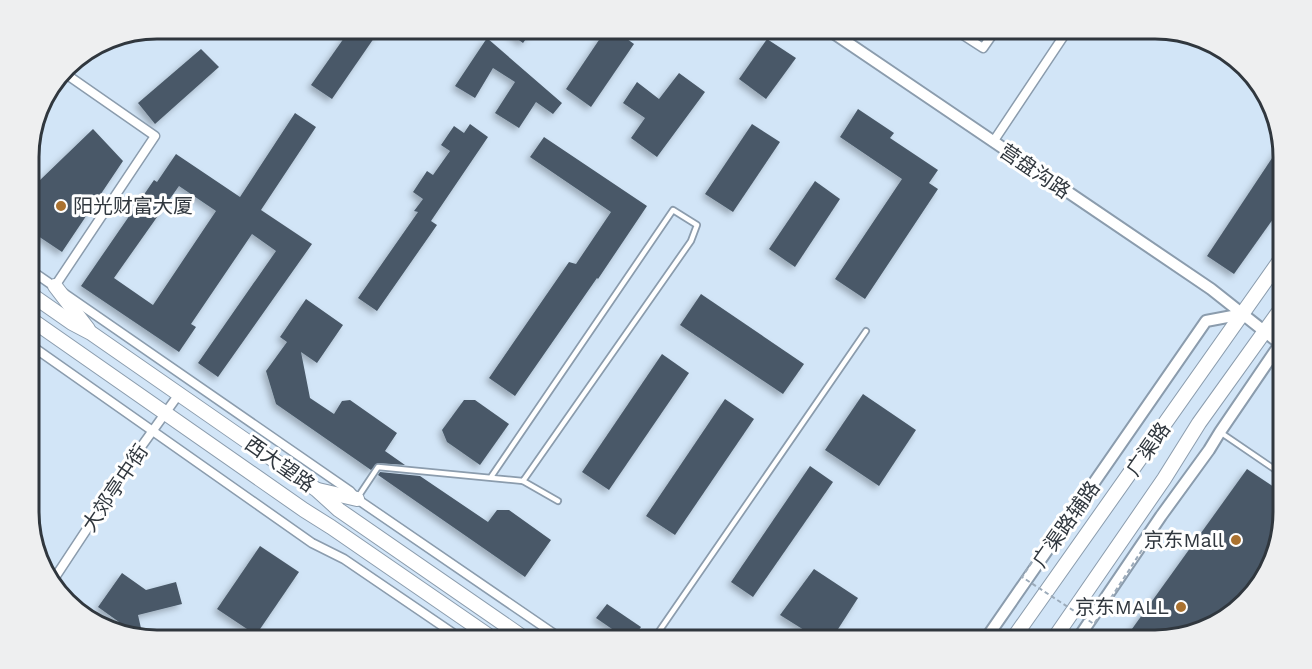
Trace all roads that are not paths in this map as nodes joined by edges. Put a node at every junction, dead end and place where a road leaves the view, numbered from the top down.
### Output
1 (842, 39) edge
2 (969, 39) edge
3 (989, 39) edge
4 (1062, 39) edge
5 (70, 77) edge
6 (993, 142) junction
7 (1273, 271) edge
8 (39, 276) edge
9 (55, 286) junction
10 (39, 300) edge
11 (1244, 314) junction
12 (1273, 320) edge
13 (39, 325) edge
14 (866, 331) dead end
15 (1265, 332) junction
16 (91, 333) junction
17 (1273, 338) edge
18 (39, 351) edge
19 (1273, 356) edge
20 (179, 394) junction
21 (164, 414) junction
22 (153, 430) junction
23 (1220, 432) junction
24 (1273, 468) edge
25 (491, 477) junction
26 (523, 481) junction
27 (316, 490) junction
28 (357, 499) junction
29 (558, 501) dead end
30 (57, 574) edge
31 (448, 630) edge
32 (480, 630) edge
33 (513, 630) edge
34 (548, 630) edge
35 (660, 630) edge
36 (992, 630) edge
37 (1019, 630) edge
38 (1060, 630) edge
39 (1084, 630) edge

1 - 6 street, 营盘沟路
2 - 3 street
4 - 6 street
5 - 9 street
6 - 11 street, 营盘沟路
7 - 11 main road, 广渠路
8 - 9 street
9 - 16 main road
9 - 28 street
10 - 16 main road, 西大望路
11 - 15 street, 营盘沟路
11 - 36 street, 广渠路辅路
11 - 37 main road, 广渠路
12 - 15 main road, 广渠路
13 - 21 main road, 西大望路
14 - 35 lane
15 - 17 street, 营盘沟路
15 - 38 main road, 广渠路
16 - 20 main road, 西大望路
18 - 22 street
19 - 23 street
20 - 21 street, 大郊亭中街
20 - 27 main road, 西大望路
21 - 22 street, 大郊亭中街
21 - 32 main road, 西大望路
22 - 30 street, 大郊亭中街
22 - 31 street
23 - 24 lane
23 - 39 street
25 - 26 lane
25 - 26 lane
25 - 28 lane
26 - 29 lane
27 - 28 main road
27 - 33 main road, 西大望路
28 - 34 street

